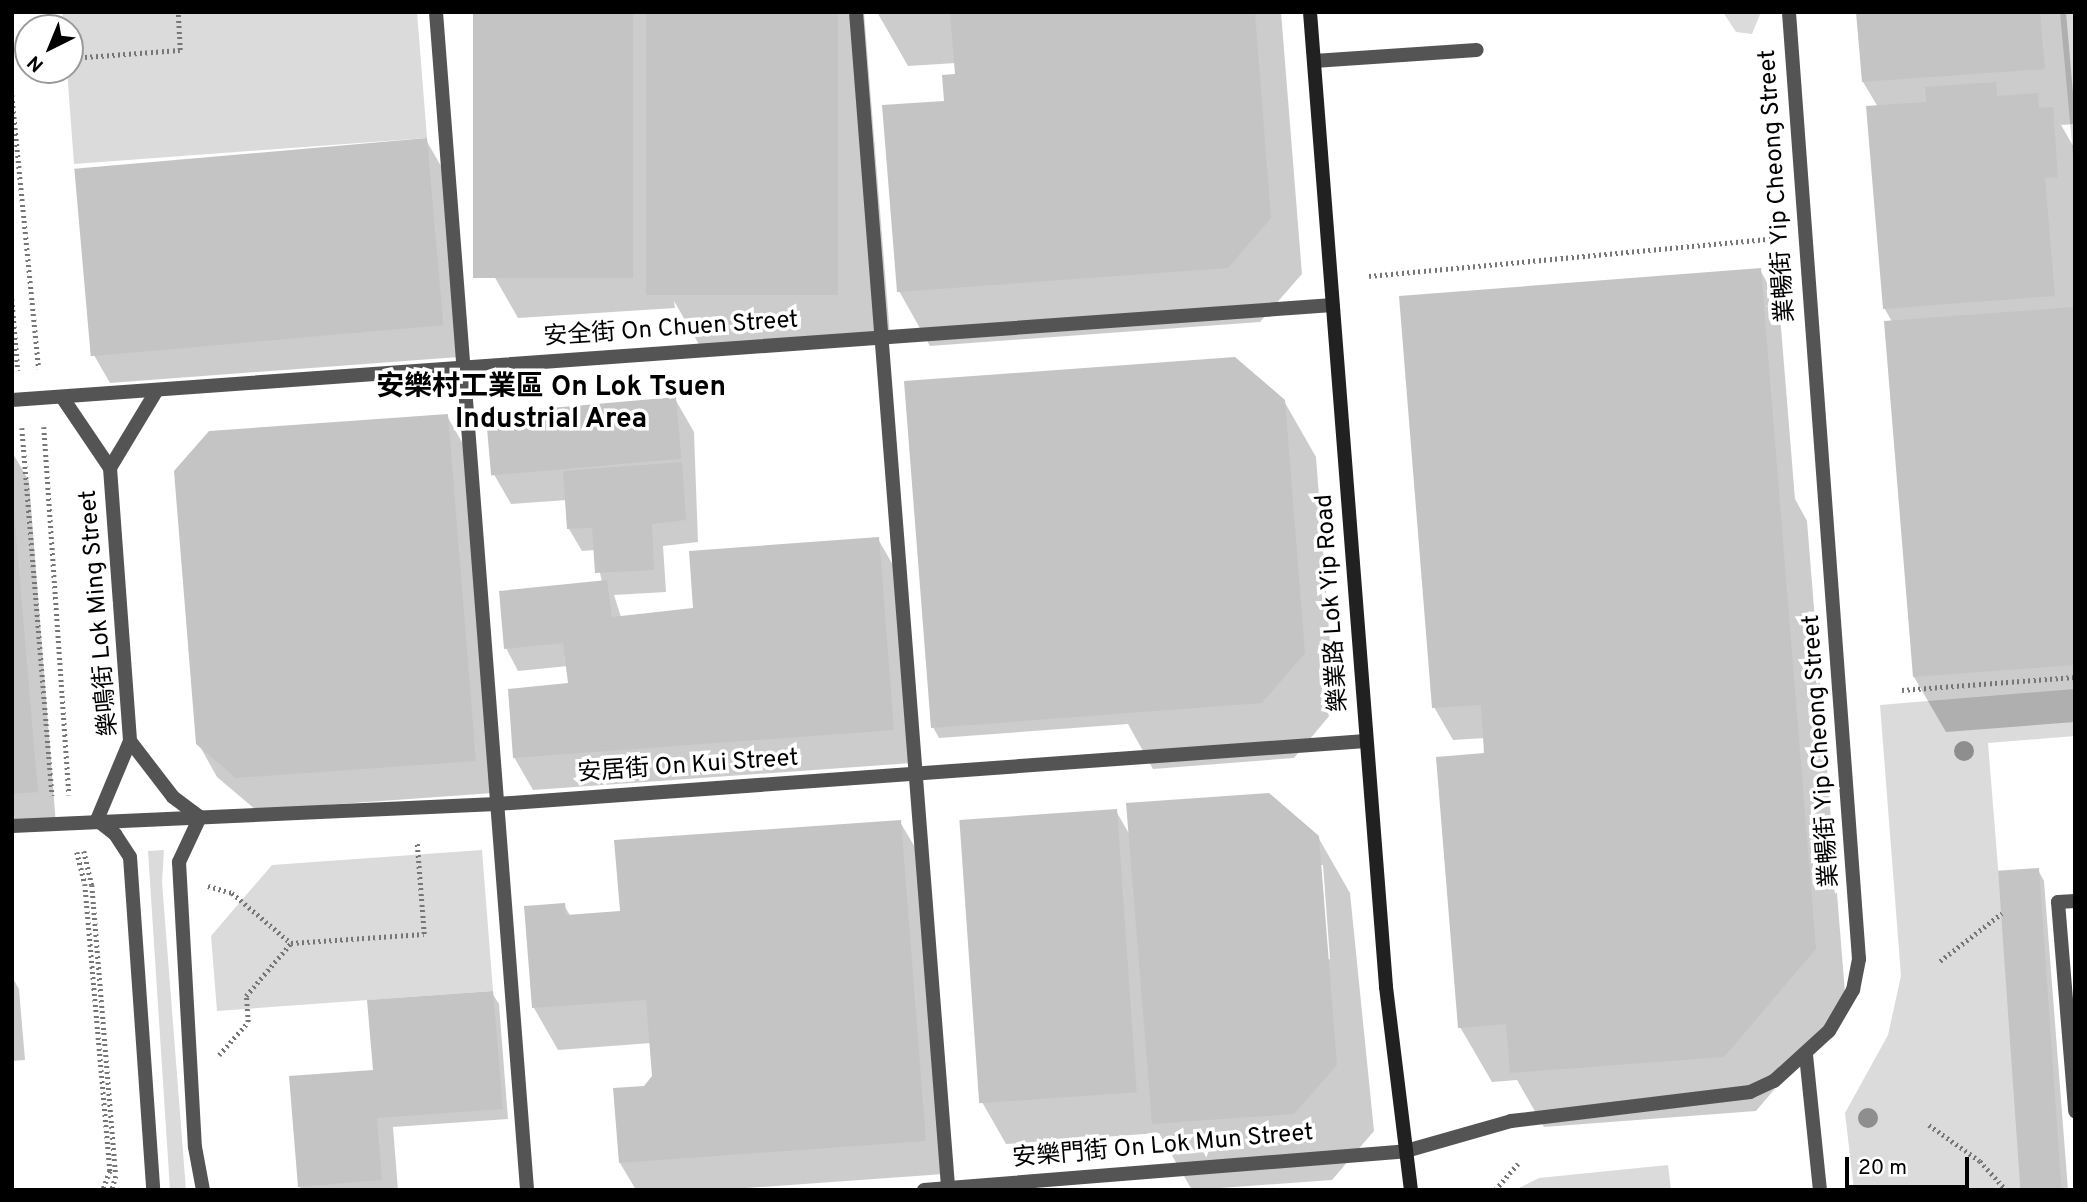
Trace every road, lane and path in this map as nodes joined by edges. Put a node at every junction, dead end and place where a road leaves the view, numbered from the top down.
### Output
1 (177, 12) edge
2 (436, 12) edge
3 (856, 12) edge
4 (1310, 12) edge
5 (1789, 12) edge
6 (1477, 50) dead end
7 (85, 57) dead end
8 (1314, 61) junction
9 (12, 95) edge
10 (1770, 239) dead end
11 (1368, 276) dead end
12 (12, 299) edge
13 (1333, 305) junction
14 (882, 338) junction
15 (463, 368) junction
16 (157, 390) junction
17 (62, 397) junction
18 (41, 399) junction
19 (16, 400) edge
20 (110, 468) junction
21 (2075, 677) edge
22 (1902, 690) dead end
23 (130, 741) junction
24 (1366, 741) junction
25 (916, 774) junction
26 (498, 804) junction
27 (200, 817) junction
28 (97, 820) junction
29 (73, 822) junction
30 (12, 827) edge
31 (417, 842) dead end
32 (232, 893) dead end
33 (2075, 901) edge
34 (2001, 913) dead end
35 (291, 943) junction
36 (1940, 961) dead end
37 (1806, 1055) junction
38 (217, 1058) dead end
39 (2075, 1111) edge
40 (1929, 1125) dead end
41 (1406, 1151) junction
42 (1518, 1164) dead end
43 (946, 1188) edge
44 (103, 1190) edge
45 (111, 1190) edge
46 (153, 1190) edge
47 (203, 1190) edge
48 (527, 1190) edge
49 (924, 1190) edge
50 (1411, 1190) edge
51 (1495, 1190) edge
52 (1820, 1190) edge
53 (2006, 1190) edge

1 - 7 path
2 - 15 street
3 - 14 street
4 - 8 street, 樂業路 Lok Yip Road
5 - 37 street, 業暢街 Yip Cheong Street
6 - 8 street
8 - 13 street, 樂業路 Lok Yip Road
9 - 18 path
10 - 11 path
12 - 19 path
13 - 14 street, 安全街 On Chuen Street
13 - 24 street, 樂業路 Lok Yip Road
14 - 15 street, 安全街 On Chuen Street
14 - 25 street
15 - 16 street, 安全街 On Chuen Street
15 - 26 street
16 - 17 street, 安全街 On Chuen Street
16 - 20 street, 樂鳴街 Lok Ming Street
17 - 18 street, 安全街 On Chuen Street
17 - 20 street
18 - 19 street, 安全街 On Chuen Street
18 - 29 path
19 - 29 path
20 - 23 street, 樂鳴街 Lok Ming Street
21 - 22 path
23 - 27 street, 樂鳴街 Lok Ming Street
23 - 28 street
24 - 25 street, 安居街 On Kui Street
24 - 41 street, 樂業路 Lok Yip Road
25 - 26 street, 安居街 On Kui Street
25 - 43 street
26 - 27 street, 安居街 On Kui Street
26 - 48 street
27 - 28 street, 安居街 On Kui Street
27 - 47 street
28 - 29 street, 安居街 On Kui Street
28 - 46 street
29 - 30 street, 安居街 On Kui Street
29 - 44 path
29 - 45 path
31 - 35 path
32 - 35 path
33 - 39 street
34 - 36 path
35 - 38 path
37 - 41 street, 業暢街 Yip Cheong Street
37 - 52 street
40 - 53 path
41 - 43 street, 安樂門街 On Lok Mun Street
41 - 50 street, 樂業路 Lok Yip Road
42 - 51 path
43 - 49 street, 安樂門街 On Lok Mun Street

